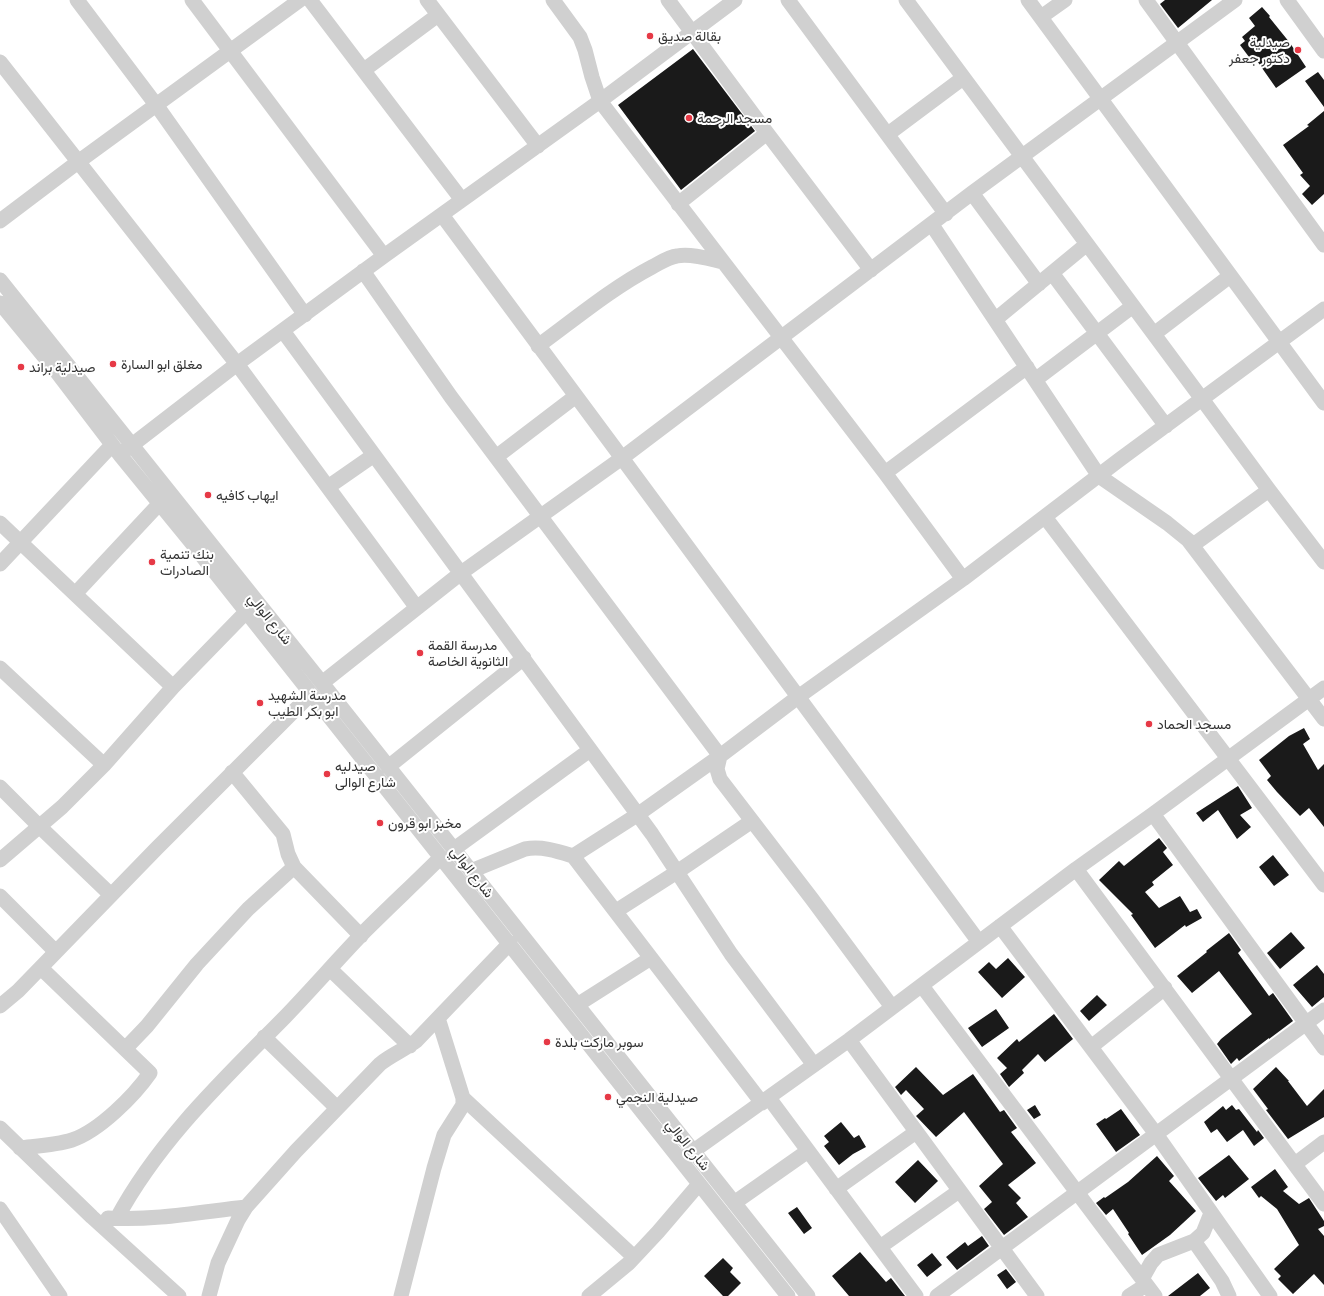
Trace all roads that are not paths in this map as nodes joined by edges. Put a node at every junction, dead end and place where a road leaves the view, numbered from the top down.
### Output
1 (77, 0) edge
2 (192, 0) edge
3 (300, 0) edge
4 (310, 0) edge
5 (427, 0) edge
6 (553, 0) edge
7 (668, 0) edge
8 (735, 0) edge
9 (788, 0) edge
10 (906, 0) edge
11 (1028, 0) edge
12 (1065, 0) edge
13 (1146, 0) edge
14 (1235, 0) edge
15 (1287, 0) edge
16 (438, 15) junction
17 (1041, 17) junction
18 (692, 32) junction
19 (1177, 42) junction
20 (1324, 51) edge
21 (230, 52) junction
22 (0, 62) edge
23 (364, 70) junction
24 (963, 78) junction
25 (1102, 98) junction
26 (600, 101) junction
27 (157, 106) junction
28 (767, 133) junction
29 (888, 134) junction
30 (538, 146) junction
31 (1023, 157) junction
32 (78, 162) junction
33 (972, 193) junction
34 (462, 200) junction
35 (678, 204) junction
36 (946, 214) junction
37 (442, 215) junction
38 (0, 221) edge
39 (932, 224) junction
40 (1086, 244) junction
41 (1324, 244) edge
42 (384, 256) junction
43 (723, 262) junction
44 (871, 270) junction
45 (363, 271) junction
46 (1052, 273) junction
47 (1230, 276) junction
48 (0, 280) edge
49 (1039, 284) junction
50 (0, 303) edge
51 (1133, 306) junction
52 (1324, 309) edge
53 (305, 315) junction
54 (996, 320) junction
55 (283, 331) junction
56 (1096, 333) junction
57 (1154, 334) junction
58 (780, 338) junction
59 (1279, 342) junction
60 (538, 346) junction
61 (237, 364) junction
62 (1027, 367) junction
63 (1036, 380) junction
64 (576, 396) junction
65 (1202, 399) junction
66 (1324, 403) edge
67 (1166, 426) junction
68 (121, 448) junction
69 (374, 455) junction
70 (496, 457) junction
71 (622, 458) junction
72 (884, 473) junction
73 (1100, 476) junction
74 (328, 488) junction
75 (1269, 490) junction
76 (160, 503) junction
77 (540, 516) junction
78 (1045, 517) junction
79 (0, 523) edge
80 (20, 542) junction
81 (1193, 545) junction
82 (1324, 562) edge
83 (0, 564) edge
84 (461, 574) junction
85 (963, 579) junction
86 (75, 594) junction
87 (417, 608) junction
88 (246, 612) junction
89 (524, 658) junction
90 (0, 668) edge
91 (322, 683) junction
92 (173, 687) junction
93 (1324, 688) edge
94 (311, 694) junction
95 (798, 697) junction
96 (1310, 699) junction
97 (1324, 719) edge
98 (590, 750) junction
99 (720, 756) junction
100 (1229, 758) junction
101 (104, 765) junction
102 (388, 767) junction
103 (232, 772) junction
104 (0, 787) edge
105 (1153, 814) junction
106 (638, 815) junction
107 (752, 821) junction
108 (40, 827) junction
109 (448, 853) junction
110 (573, 856) junction
111 (0, 860) edge
112 (294, 867) junction
113 (1076, 869) junction
114 (471, 871) junction
115 (677, 872) junction
116 (1324, 885) edge
117 (111, 895) junction
118 (0, 896) edge
119 (616, 912) junction
120 (1000, 926) junction
121 (361, 936) junction
122 (979, 942) junction
123 (510, 943) junction
124 (56, 952) junction
125 (651, 958) junction
126 (40, 968) junction
127 (330, 969) junction
128 (922, 986) junction
129 (1165, 988) junction
130 (577, 1005) junction
131 (0, 1006) edge
132 (892, 1007) junction
133 (1324, 1010) edge
134 (438, 1018) junction
135 (1305, 1024) junction
136 (264, 1037) junction
137 (849, 1040) junction
138 (410, 1046) junction
139 (1091, 1047) junction
140 (1324, 1048) edge
141 (125, 1049) junction
142 (814, 1065) junction
143 (1232, 1078) junction
144 (463, 1098) junction
145 (766, 1100) junction
146 (337, 1108) junction
147 (0, 1128) edge
148 (916, 1132) junction
149 (1156, 1134) junction
150 (1324, 1142) edge
151 (20, 1148) junction
152 (808, 1151) junction
153 (687, 1156) junction
154 (1295, 1164) junction
155 (700, 1184) junction
156 (836, 1189) junction
157 (959, 1191) junction
158 (1077, 1193) junction
159 (734, 1203) junction
160 (1324, 1204) edge
161 (246, 1207) junction
162 (0, 1209) edge
163 (1211, 1213) junction
164 (92, 1217) junction
165 (117, 1218) junction
166 (1194, 1241) junction
167 (880, 1247) junction
168 (1001, 1249) junction
169 (634, 1257) junction
170 (1148, 1286) edge
171 (60, 1296) edge
172 (179, 1296) edge
173 (209, 1296) edge
174 (401, 1296) edge
175 (589, 1296) edge
176 (788, 1296) edge
177 (808, 1296) edge
178 (916, 1296) edge
179 (937, 1296) edge
180 (1037, 1296) edge
181 (1129, 1296) edge
182 (1229, 1296) edge
183 (1270, 1296) edge

1 - 27 street
2 - 21 street
3 - 21 street
4 - 23 street
5 - 16 street
6 - 26 street
7 - 18 street
8 - 18 street
9 - 29 street
10 - 24 street
11 - 17 street
12 - 17 street
13 - 19 street
14 - 19 street
15 - 20 street
16 - 23 street
16 - 30 street
17 - 25 street
18 - 26 street
18 - 28 street
19 - 25 street
19 - 41 street
21 - 27 street
21 - 42 street
22 - 32 street
23 - 34 street
24 - 29 street
24 - 31 street
25 - 31 street
25 - 47 street
26 - 30 street
26 - 35 street
27 - 32 street
27 - 53 street
28 - 35 street
28 - 44 street
29 - 36 street
30 - 34 street
31 - 33 street
31 - 40 street
32 - 38 street
32 - 61 street
33 - 36 street
33 - 49 street
34 - 37 street
35 - 43 street
36 - 39 street
37 - 42 street
37 - 60 street
39 - 44 street
39 - 54 street
40 - 46 street
40 - 51 street
42 - 45 street
43 - 58 street
43 - 60 street
44 - 58 street
45 - 53 street
45 - 70 street
46 - 49 street
46 - 56 street
47 - 57 street
47 - 59 street
48 - 68 street, شارع الوالي
49 - 54 street
50 - 68 street, شارع الوالي
51 - 56 street
51 - 57 street
52 - 59 street
53 - 55 street
54 - 62 street
55 - 61 street
55 - 69 street
56 - 63 street
56 - 67 street
57 - 65 street
58 - 71 street
58 - 72 street
59 - 65 street
59 - 66 street
60 - 64 street
61 - 68 street
61 - 74 street
62 - 63 street
62 - 72 street
63 - 73 street
64 - 70 street
64 - 71 street
65 - 67 street
65 - 75 street
67 - 73 street
68 - 76 street, شارع الوالي
68 - 80 street
68 - 91 street, شارع الوالي
69 - 74 street
69 - 84 street
70 - 77 street
71 - 77 street
71 - 95 street
72 - 85 street
73 - 78 street
73 - 81 street
74 - 87 street
75 - 81 street
75 - 82 street
76 - 86 street
76 - 88 street, شارع الوالي
77 - 84 street
77 - 99 street
78 - 85 street
78 - 100 street
79 - 80 street
80 - 83 street
80 - 86 street
81 - 96 street
84 - 87 street
84 - 89 street
85 - 95 street
86 - 92 street
87 - 91 street
88 - 92 street
88 - 94 street, شارع الوالي
89 - 98 street
89 - 102 street
90 - 101 street
91 - 102 street, شارع الوالي
92 - 101 street
93 - 96 street
94 - 103 street
94 - 109 street, شارع الوالي
95 - 99 street
95 - 122 street
96 - 97 street
96 - 100 street
98 - 106 street
98 - 109 street
99 - 106 street
99 - 107 street
100 - 105 street
100 - 116 street
101 - 108 street
102 - 109 street, شارع الوالي
103 - 112 street
103 - 117 street
104 - 108 street
105 - 113 street
105 - 135 street
106 - 110 street
106 - 115 street
107 - 115 street
107 - 132 street
108 - 111 street
108 - 117 street
109 - 114 street, شارع الوالي
109 - 121 street
109 - 123 street, شارع الوالي
110 - 114 street
110 - 119 street
112 - 121 street
112 - 141 street
113 - 120 street
113 - 129 street
114 - 130 street, شارع الوالي
115 - 119 street
115 - 142 street
117 - 124 street
118 - 124 street
119 - 125 street
120 - 122 street
120 - 139 street
121 - 127 street
122 - 128 street
123 - 134 street
123 - 153 street, شارع الوالي
124 - 126 street
125 - 130 street
125 - 145 street
126 - 131 street
126 - 141 street
127 - 136 street
127 - 138 street
128 - 132 street
128 - 158 street
129 - 139 street
129 - 143 street
130 - 153 street, شارع الوالي
132 - 137 street
133 - 135 street
134 - 138 street
134 - 144 street
135 - 140 street
135 - 143 street
136 - 146 street
136 - 165 street
137 - 142 street
137 - 148 street
138 - 146 street
139 - 149 street
141 - 151 street
142 - 145 street
143 - 149 street
143 - 154 street
144 - 169 street
144 - 174 street
145 - 152 street
145 - 153 street
146 - 161 street
147 - 151 street
148 - 156 street
148 - 157 street
149 - 158 street
149 - 163 street
150 - 154 street
151 - 164 street
152 - 156 street
152 - 159 street
153 - 155 street, شارع الوالي
153 - 159 street, شارع الوالي
154 - 160 street
155 - 169 street
155 - 176 street, شارع الوالي
156 - 167 street
157 - 167 street
157 - 168 street
158 - 168 street
158 - 170 street
159 - 177 street, شارع الوالي
161 - 165 street
161 - 173 street
162 - 171 street
163 - 166 street
163 - 183 street
164 - 165 street
164 - 172 street
166 - 170 street
166 - 182 street
167 - 178 street
168 - 179 street
168 - 180 street
169 - 175 street
170 - 181 street

